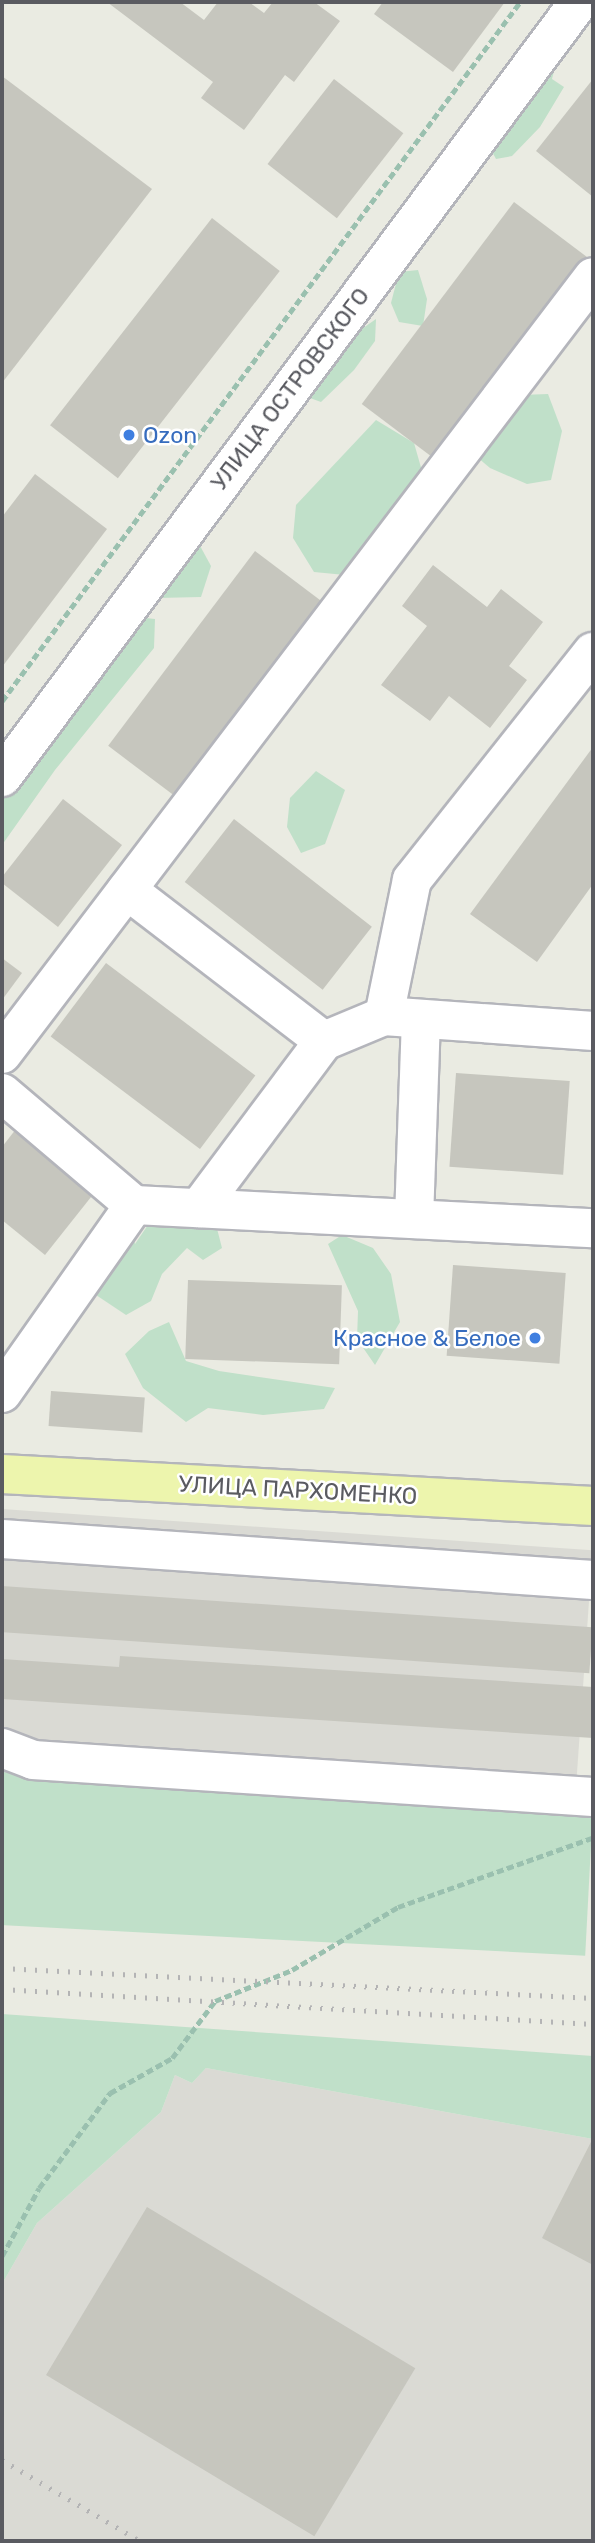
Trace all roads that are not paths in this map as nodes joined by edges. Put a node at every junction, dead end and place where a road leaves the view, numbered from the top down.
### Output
1 (579, 2) edge
2 (589, 2) edge
3 (593, 6) edge
4 (593, 277) edge
5 (593, 652) edge
6 (2, 777) edge
7 (127, 890) junction
8 (402, 1017) junction
9 (593, 1031) edge
10 (324, 1041) junction
11 (2, 1054) edge
12 (2, 1093) edge
13 (134, 1205) junction
14 (199, 1208) junction
15 (414, 1219) junction
16 (593, 1228) edge
17 (2, 1393) edge
18 (2, 1474) edge
19 (593, 1506) edge
20 (2, 1539) edge
21 (593, 1580) edge
22 (2, 1748) edge
23 (593, 1797) edge

1 - 6 street, УЛИЦА ОСТРОВСКОГО
2 - 3 street
4 - 7 street
5 - 8 street
7 - 10 street
7 - 11 street
8 - 9 street
8 - 10 street
8 - 15 street
10 - 14 street
12 - 13 street
13 - 14 street
13 - 17 street
14 - 15 street
15 - 16 street
18 - 19 main road, УЛИЦА ПАРХОМЕНКО
20 - 21 street
22 - 23 street

